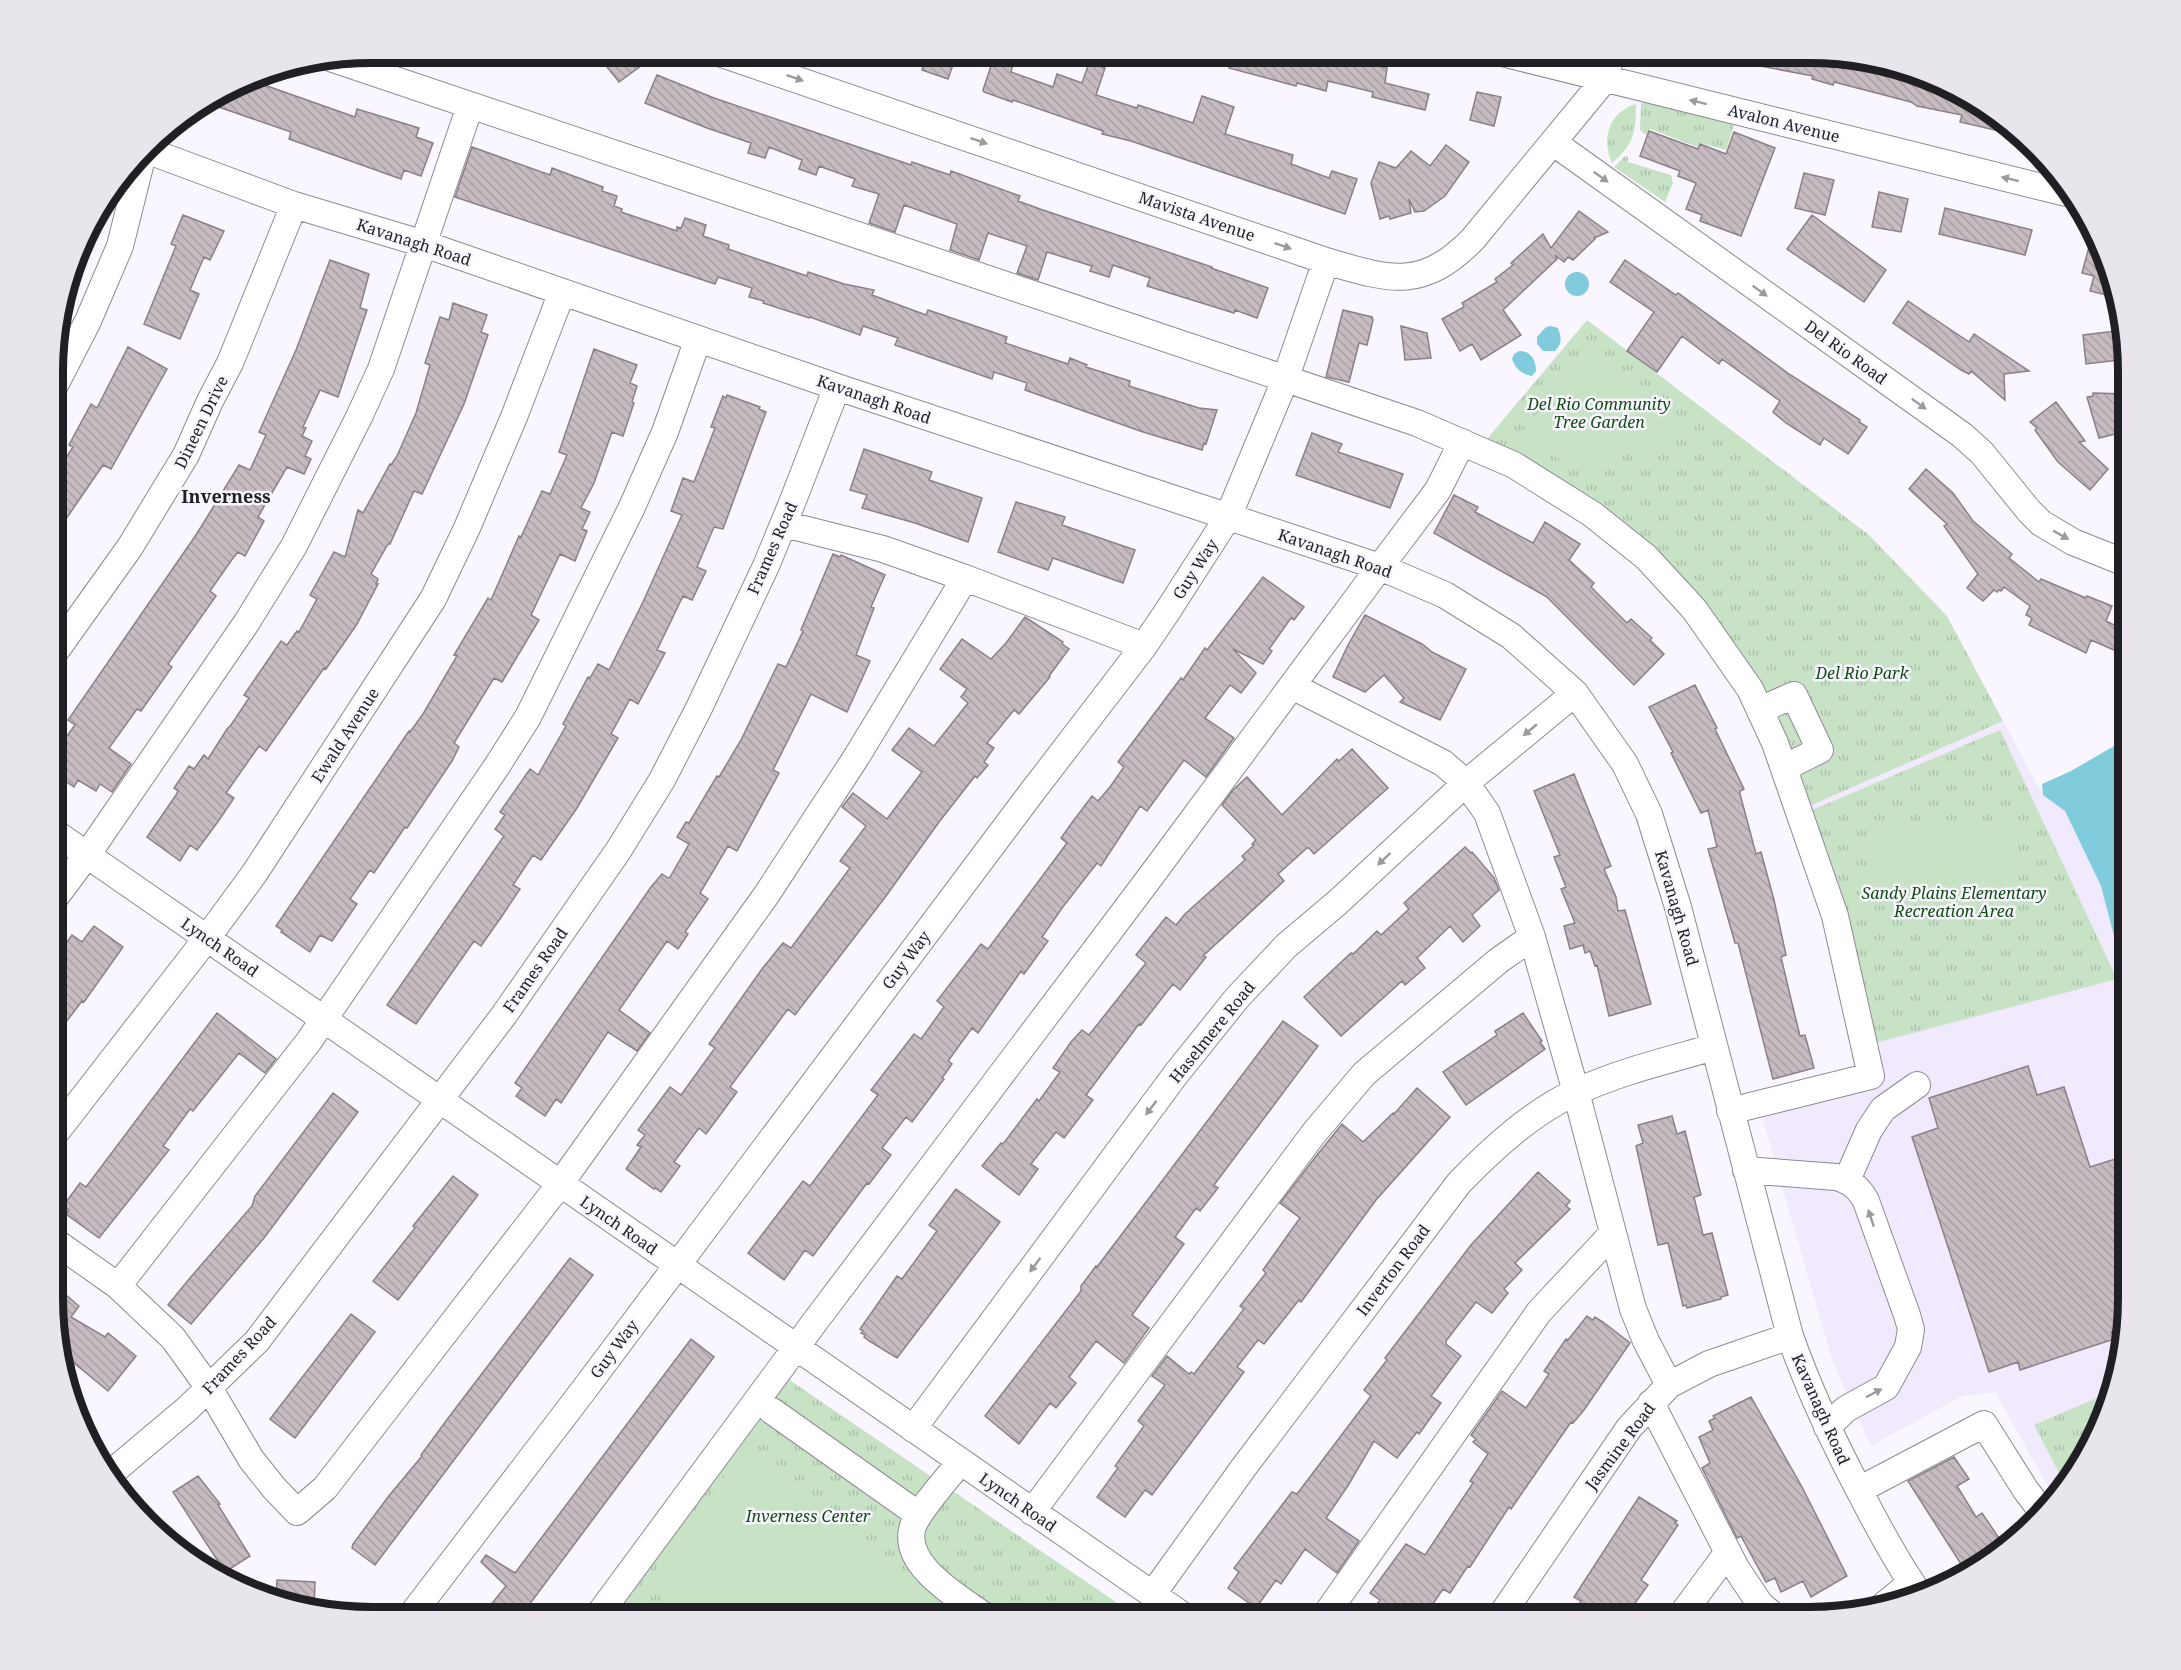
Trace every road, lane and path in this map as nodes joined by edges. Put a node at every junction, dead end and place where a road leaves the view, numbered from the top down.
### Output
1 (748, 63) edge
2 (1542, 63) edge
3 (1609, 63) edge
4 (349, 64) edge
5 (1605, 79) junction
6 (470, 106) junction
7 (1554, 143) junction
8 (153, 153) edge
9 (139, 169) edge
10 (2060, 191) edge
11 (294, 205) junction
12 (424, 244) junction
13 (1326, 261) junction
14 (562, 292) junction
15 (698, 339) junction
16 (63, 369) edge
17 (1285, 380) junction
18 (837, 387) junction
19 (1462, 442) junction
20 (1228, 517) junction
21 (784, 524) junction
22 (2118, 560) edge
23 (1380, 567) junction
24 (965, 578) junction
25 (63, 640) edge
26 (1144, 646) junction
27 (1292, 686) junction
28 (1575, 693) junction
29 (1760, 710) junction
30 (1784, 768) junction
31 (1466, 783) junction
32 (63, 838) edge
33 (87, 855) junction
34 (63, 887) edge
35 (1532, 937) junction
36 (207, 938) junction
37 (324, 1020) junction
38 (1714, 1047) junction
39 (1917, 1085) dead end
40 (1576, 1092) junction
41 (440, 1100) junction
42 (1730, 1111) junction
43 (63, 1123) edge
44 (1746, 1170) junction
45 (1847, 1180) junction
46 (560, 1184) junction
47 (1612, 1234) junction
48 (63, 1247) edge
49 (677, 1265) junction
50 (118, 1286) junction
51 (1790, 1336) junction
52 (796, 1348) junction
53 (1669, 1385) junction
54 (209, 1388) junction
55 (1651, 1403) junction
56 (772, 1411) dead end
57 (1827, 1427) junction
58 (913, 1429) junction
59 (960, 1462) junction
60 (115, 1470) edge
61 (1859, 1490) junction
62 (2037, 1506) edge
63 (1032, 1512) junction
64 (920, 1515) junction
65 (1728, 1552) junction
66 (1915, 1588) edge
67 (1152, 1595) junction
68 (418, 1607) edge
69 (604, 1607) edge
70 (972, 1607) edge
71 (1170, 1607) edge
72 (1331, 1607) edge
73 (1507, 1607) edge
74 (1687, 1607) edge
75 (1763, 1607) edge

1 -> 13 street, Mavista Avenue
2 - 5 street, Avalon Avenue
3 - 5 street
4 - 6 street
5 - 7 street, Mavista Avenue
10 -> 5 street, Avalon Avenue
6 - 12 street
6 - 17 street
7 - 13 street, Mavista Avenue
7 -> 22 street, Del Rio Road
8 - 11 street, Kavanagh Road
9 - 16 street
11 - 12 street, Kavanagh Road
11 - 25 street, Dineen Drive
12 - 14 street, Kavanagh Road
12 - 33 street
13 - 17 street, Guy Way
14 - 15 street, Kavanagh Road
14 - 36 street, Ewald Avenue
15 - 18 street, Kavanagh Road
15 - 37 street
17 - 19 street
17 - 20 street, Guy Way
18 - 20 street, Kavanagh Road
18 - 21 street, Frames Road
19 - 23 street
19 - 29 street
20 - 23 street, Kavanagh Road
20 - 26 street, Guy Way
21 - 24 street
21 - 41 street, Frames Road
23 - 27 street
23 - 28 street, Kavanagh Road
24 - 26 street
24 - 46 street
26 - 49 street, Guy Way
27 - 31 street
27 - 52 street
28 -> 31 street, Haselmere Road
28 - 38 street, Kavanagh Road
29 - 30 street
29 - 30 street
30 - 42 street
31 - 35 street
31 -> 58 street, Haselmere Road
32 - 33 street, Lynch Road
33 - 34 street
33 - 36 street, Lynch Road
35 - 40 street
35 - 63 street
36 - 37 street, Lynch Road
36 - 43 street, Ewald Avenue
37 - 41 street, Lynch Road
37 - 50 street
38 - 40 street, Inverton Road
38 - 42 street, Kavanagh Road
39 - 45 street
40 - 47 street
40 - 67 street, Inverton Road
41 - 46 street, Lynch Road
41 - 54 street, Frames Road
42 - 44 street, Kavanagh Road
44 - 45 street
44 - 51 street, Kavanagh Road
57 -> 45 street
46 - 49 street, Lynch Road
46 - 54 street
47 - 53 street
47 - 72 street
48 - 50 street
49 - 52 street, Lynch Road
49 - 68 street, Guy Way
50 - 54 street
51 - 53 street, Jasmine Road
51 - 57 street, Kavanagh Road
52 - 58 street, Lynch Road
52 - 69 street
53 - 55 street, Jasmine Road
54 - 60 street, Frames Road
55 - 65 street
55 - 73 street, Jasmine Road
56 - 64 street
57 - 61 street, Kavanagh Road
58 - 59 street, Lynch Road
59 - 63 street, Lynch Road
59 - 64 street
61 - 62 street
61 - 66 street, Kavanagh Road
63 - 67 street, Lynch Road
64 - 70 street
65 - 74 street
65 - 75 street
67 - 71 street, Lynch Road

